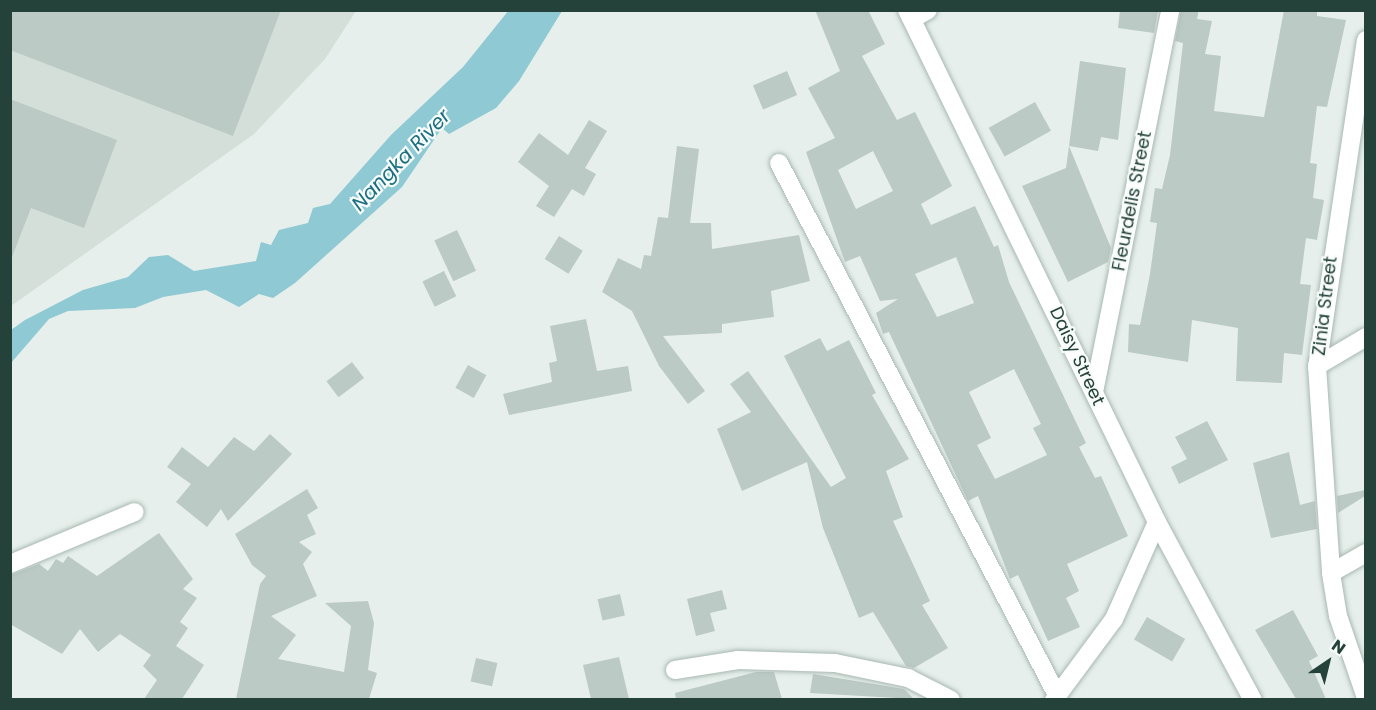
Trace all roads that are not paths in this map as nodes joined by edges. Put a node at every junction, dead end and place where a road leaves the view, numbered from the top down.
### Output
1 (1170, 10) edge
2 (916, 13) edge
3 (1365, 40) edge
4 (1359, 125) edge
5 (779, 164) dead end
6 (1365, 337) edge
7 (1317, 366) junction
8 (1094, 392) junction
9 (135, 512) dead end
10 (1157, 522) junction
11 (1365, 553) edge
12 (10, 564) edge
13 (1331, 573) junction
14 (675, 670) dead end
15 (1056, 698) edge
16 (1365, 698) edge
17 (951, 699) edge
18 (1252, 699) edge

1 - 8 street, Fleurdelis Street
2 - 8 street, Daisy Street
3 - 4 street, Zinia Street
4 - 7 street, Zinia Street
5 - 15 street
6 - 7 street
7 - 13 street, Zinia Street
8 - 10 street, Daisy Street
9 - 12 street
10 - 15 street
10 - 18 street, Daisy Street
11 - 13 street
13 - 16 street, Zinia Street
14 - 17 street

